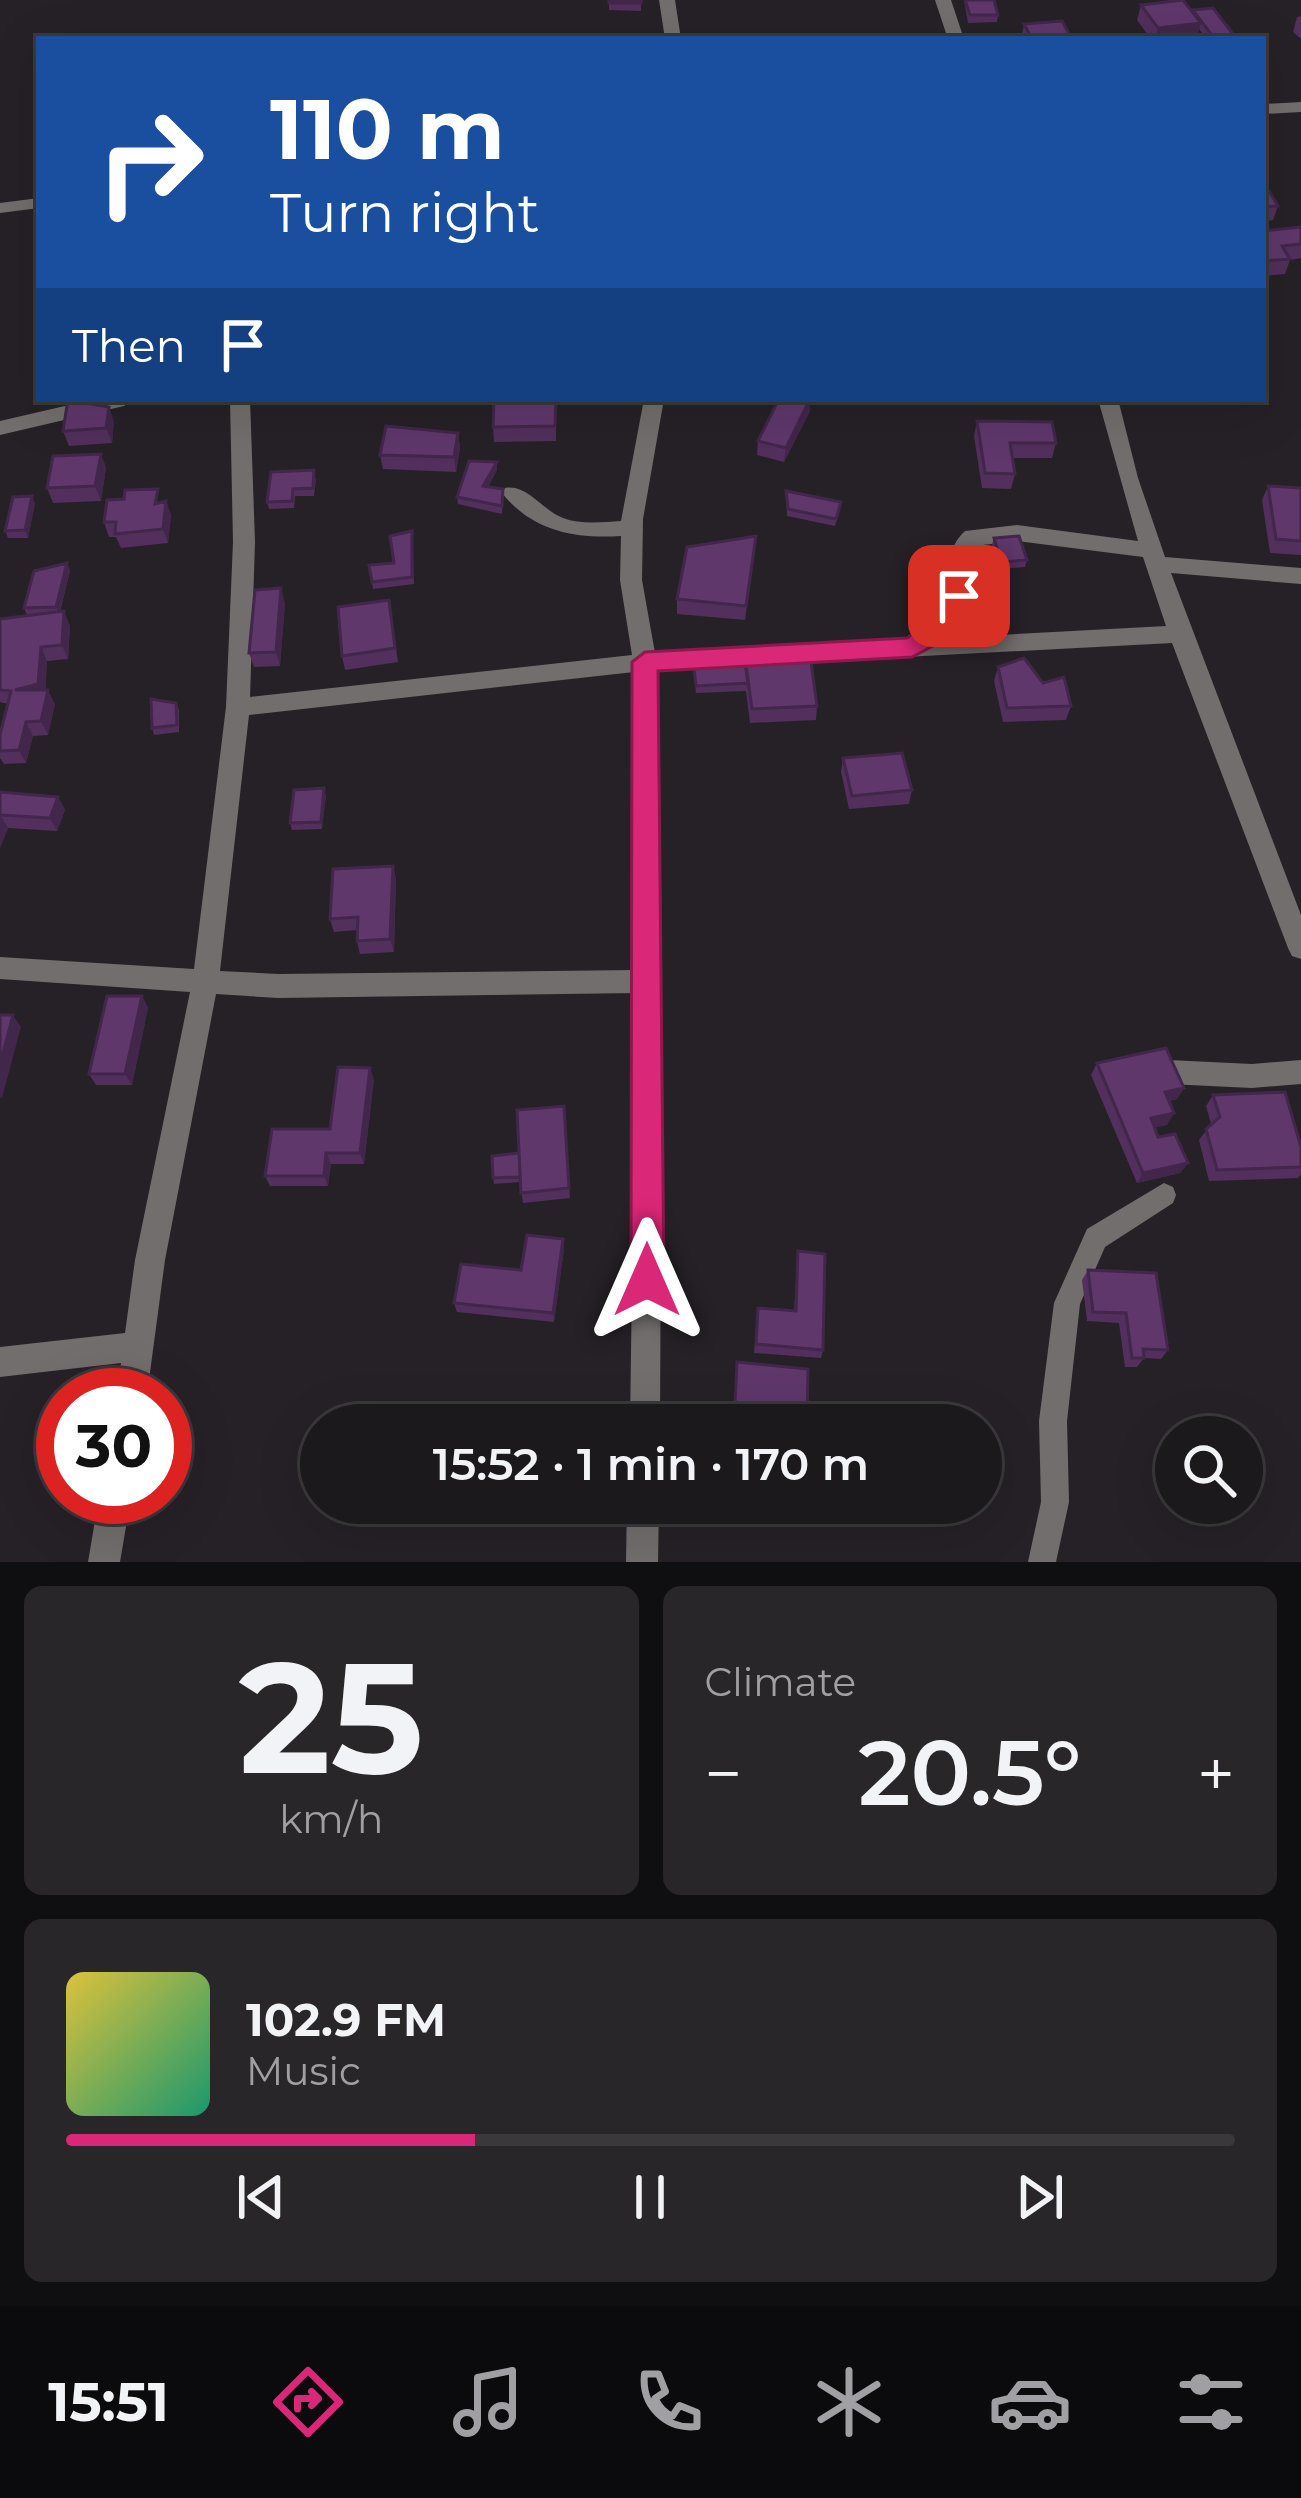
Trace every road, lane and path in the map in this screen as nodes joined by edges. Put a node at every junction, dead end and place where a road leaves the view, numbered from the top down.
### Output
1 (667, 0) edge
2 (943, 0) edge
3 (673, 36) edge
4 (955, 36) edge
5 (1301, 107) edge
6 (1266, 110) edge
7 (36, 203) edge
8 (0, 208) edge
9 (111, 402) edge
10 (240, 402) edge
11 (653, 402) edge
12 (1109, 402) edge
13 (0, 428) edge
14 (512, 494) dead end
15 (632, 528) junction
16 (1154, 557) junction
17 (1301, 576) edge
18 (1180, 634) junction
19 (912, 647) junction
20 (645, 662) junction
21 (238, 706) junction
22 (1301, 948) edge
23 (0, 968) edge
24 (649, 981) junction
25 (205, 984) junction
26 (1127, 1070) edge
27 (1301, 1072) edge
28 (1164, 1195) dead end
29 (140, 1346) junction
30 (0, 1362) edge
31 (136, 1368) edge
32 (645, 1404) edge
33 (110, 1524) edge
34 (643, 1524) edge
35 (104, 1562) edge
36 (642, 1562) edge
37 (1042, 1562) edge

1 - 3 street
2 - 4 street
5 - 6 street
7 - 8 street
9 - 13 street
10 - 21 street
11 - 15 street
12 - 16 street
14 - 15 street
15 - 20 street
16 - 17 street
16 - 18 street
16 - 19 street
18 - 19 street
18 - 22 street
19 - 20 street
20 - 21 street
20 - 24 street
21 - 25 street
23 - 25 street
24 - 25 street
24 - 32 street
25 - 29 street
26 - 27 street
28 - 37 lane
29 - 30 street
29 - 31 street
33 - 35 street
34 - 36 street

